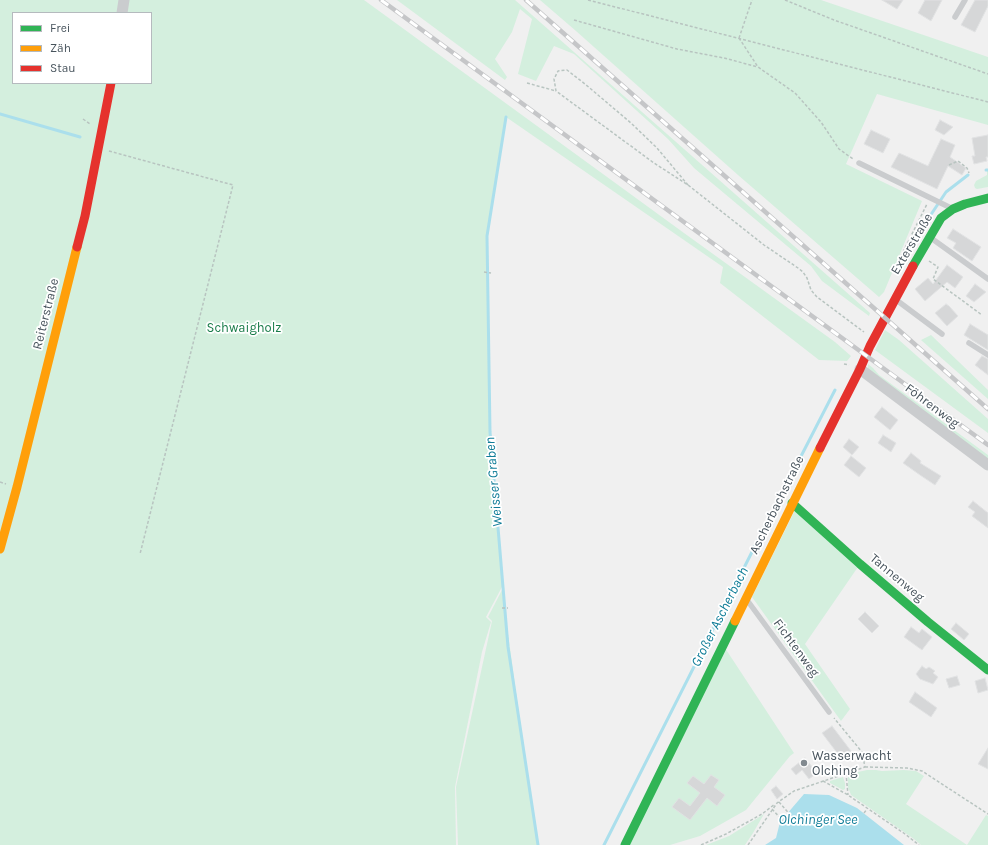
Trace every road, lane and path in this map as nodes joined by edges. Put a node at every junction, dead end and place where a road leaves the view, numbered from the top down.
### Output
1 (124, 0) edge
2 (588, 0) edge
3 (752, 0) edge
4 (785, 0) edge
5 (965, 0) edge
6 (122, 12) edge
7 (956, 17) dead end
8 (574, 20) dead end
9 (739, 38) junction
10 (758, 67) junction
11 (988, 74) edge
12 (527, 83) dead end
13 (111, 84) edge
14 (556, 92) junction
15 (988, 102) edge
16 (98, 148) junction
17 (858, 162) joint
18 (949, 165) dead end
19 (969, 173) dead end
20 (688, 185) junction
21 (930, 198) junction
22 (988, 198) edge
23 (953, 209) junction
24 (930, 237) junction
25 (919, 255) junction
26 (898, 262) dead end
27 (484, 272) dead end
28 (491, 273) dead end
29 (988, 279) edge
30 (893, 303) junction
31 (982, 315) dead end
32 (942, 334) dead end
33 (874, 339) junction
34 (969, 343) dead end
35 (988, 355) edge
36 (860, 369) junction
37 (988, 465) edge
38 (792, 503) junction
39 (0, 549) edge
40 (140, 554) dead end
41 (745, 598) junction
42 (502, 608) dead end
43 (508, 608) dead end
44 (988, 670) edge
45 (829, 712) joint
46 (865, 767) junction
47 (846, 773) junction
48 (823, 781) junction
49 (848, 795) junction
50 (778, 802) junction
51 (772, 809) junction
52 (868, 809) junction
53 (864, 814) dead end
54 (988, 814) edge
55 (784, 822) dead end
56 (799, 825) dead end
57 (625, 845) edge
58 (701, 845) edge
59 (748, 845) edge
60 (919, 845) edge

1 - 6 street
2 - 9 path
3 - 9 path
4 - 11 path
5 - 7 lane
8 - 10 path
9 - 10 path
9 - 15 path
10 - 17 path
12 - 14 path
13 - 16 street, Reiterstraße
14 - 20 path
14 - 20 path
16 - 39 street, Reiterstraße
16 - 40 path
17 - 21 lane
18 - 19 path
20 - 33 path
21 - 23 lane
21 - 26 path
22 - 23 street, Exterstraße
23 - 24 street, Exterstraße
24 - 25 street, Exterstraße
24 - 29 lane
25 - 30 street, Exterstraße
25 - 31 path
27 - 28 path
30 - 32 lane
30 - 33 street, Ascherbachstraße
33 - 36 street, Ascherbachstraße
34 - 35 lane
36 - 37 street, Föhrenweg
36 - 38 street, Ascherbachstraße
38 - 41 street, Ascherbachstraße
38 - 44 street, Tannenweg
41 - 45 lane, Fichtenweg
41 - 57 street, Ascherbachstraße
42 - 43 path
45 - 46 path
46 - 47 path
46 - 54 path
47 - 48 path
47 - 49 path
48 - 49 path
48 - 50 path
49 - 52 path
50 - 51 path
50 - 56 path
50 - 58 path
51 - 55 path
51 - 59 path
52 - 53 path
52 - 60 path

